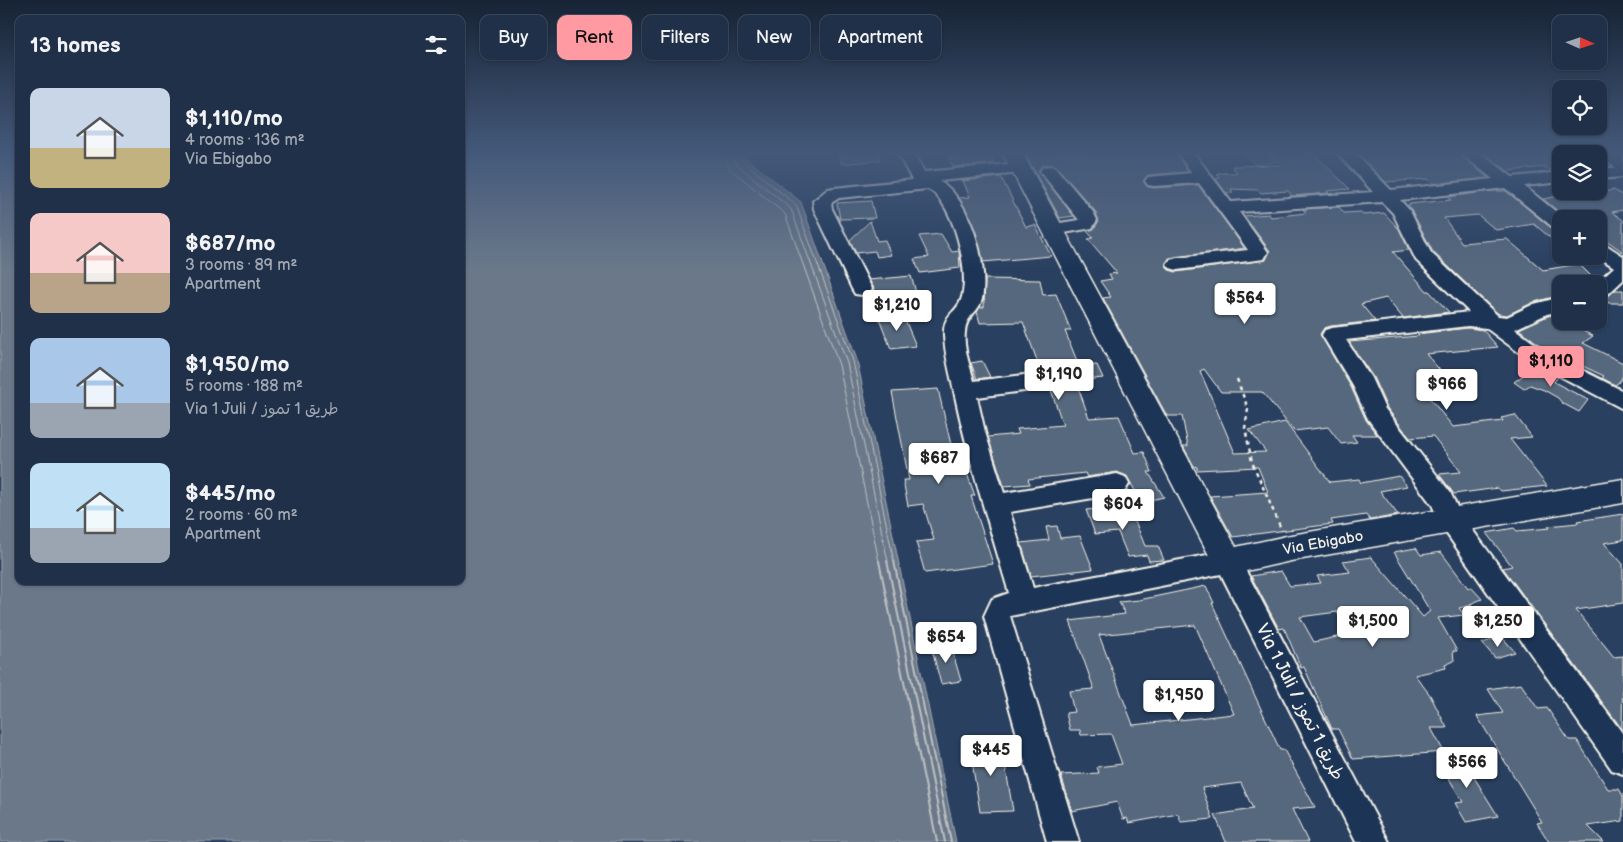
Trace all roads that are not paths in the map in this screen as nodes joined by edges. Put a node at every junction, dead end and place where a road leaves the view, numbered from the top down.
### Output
1 (847, 191) edge
2 (942, 191) edge
3 (1033, 191) edge
4 (1066, 191) edge
5 (1214, 191) edge
6 (1382, 191) edge
7 (1427, 191) edge
8 (1519, 191) edge
9 (1386, 196) junction
10 (1226, 208) junction
11 (1552, 218) edge
12 (1053, 229) junction
13 (1607, 254) edge
14 (1177, 264) dead end
15 (1623, 264) edge
16 (1623, 269) edge
17 (1607, 284) edge
18 (862, 289) dead end
19 (1552, 306) edge
20 (1493, 323) junction
21 (1040, 381) dead end
22 (966, 390) junction
23 (1623, 401) edge
24 (1117, 484) dead end
25 (1623, 492) edge
26 (997, 504) junction
27 (1450, 520) junction
28 (1228, 562) junction
29 (1024, 601) junction
30 (1623, 759) edge
31 (1063, 842) edge
32 (1372, 842) edge

1 - 18 street
2 - 22 street
3 - 12 main road
4 - 12 street
5 - 10 street
6 - 9 street
7 - 9 street
8 - 11 street
9 - 10 street
9 - 20 street
10 - 14 street
12 - 28 main road
13 - 15 street
16 - 17 street
19 - 20 street
20 - 23 street
20 - 27 street
21 - 22 street
22 - 26 street
24 - 26 street
25 - 27 main road, Via Ebigabo
26 - 29 street
27 - 28 main road, Via Ebigabo
27 - 30 street
28 - 29 street, Via Ebigabo
28 - 32 street, Via 1 Juli / طريق 1 تموز
29 - 31 street, Via Ebigabo

